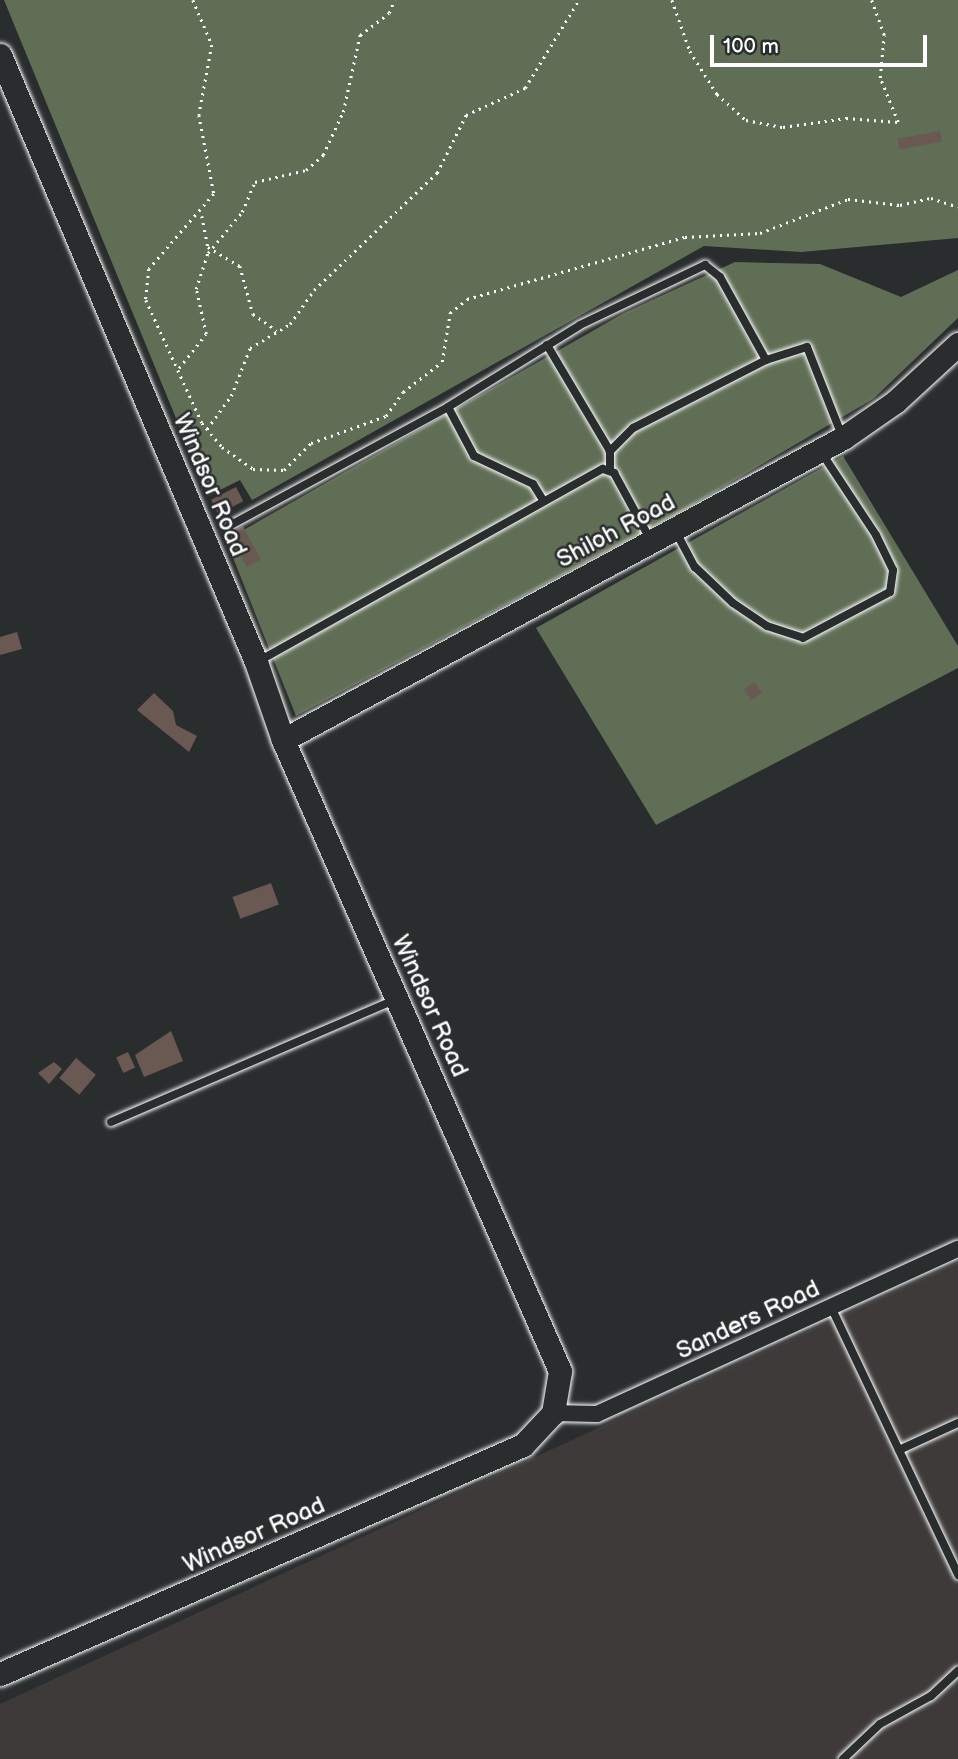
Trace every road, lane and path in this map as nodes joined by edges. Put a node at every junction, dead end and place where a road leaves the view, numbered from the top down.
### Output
1 (193, 0) edge
2 (394, 0) edge
3 (579, 0) edge
4 (673, 0) edge
5 (871, 0) edge
6 (0, 55) edge
7 (958, 207) edge
8 (202, 214) junction
9 (212, 249) junction
10 (276, 331) junction
11 (958, 344) edge
12 (547, 345) junction
13 (766, 360) junction
14 (179, 368) junction
15 (448, 407) junction
16 (207, 429) junction
17 (843, 438) junction
18 (820, 450) junction
19 (610, 451) junction
20 (610, 469) junction
21 (543, 500) junction
22 (229, 526) dead end
23 (675, 529) junction
24 (651, 542) junction
25 (256, 662) junction
26 (283, 740) junction
27 (398, 998) junction
28 (111, 1122) dead end
29 (958, 1250) edge
30 (831, 1307) junction
31 (553, 1413) junction
32 (958, 1423) edge
33 (899, 1450) junction
34 (958, 1575) edge
35 (958, 1671) edge
36 (0, 1674) edge
37 (843, 1759) edge

1 - 8 path
2 - 9 path
3 - 10 path
4 - 5 path
6 - 25 main road, Windsor Road
7 - 16 path
8 - 9 path
8 - 14 path
9 - 10 path
9 - 14 path
10 - 16 path
11 - 17 main road, Shiloh Road
12 - 13 lane
12 - 15 lane
12 - 19 lane
13 - 17 lane
13 - 19 lane
14 - 16 path
15 - 21 lane
15 - 22 lane
17 - 18 main road, Shiloh Road
18 - 23 main road, Shiloh Road
18 - 23 lane
19 - 20 lane
20 - 21 lane
20 - 24 lane
21 - 25 lane
23 - 24 main road, Shiloh Road
24 - 26 main road, Shiloh Road
25 - 26 main road, Windsor Road
26 - 27 main road, Windsor Road
27 - 28 lane
27 - 31 main road, Windsor Road
29 - 30 street, Sanders Road
30 - 31 street, Sanders Road
30 - 33 lane
31 - 36 main road, Windsor Road
32 - 33 lane
33 - 34 lane
35 - 37 lane

